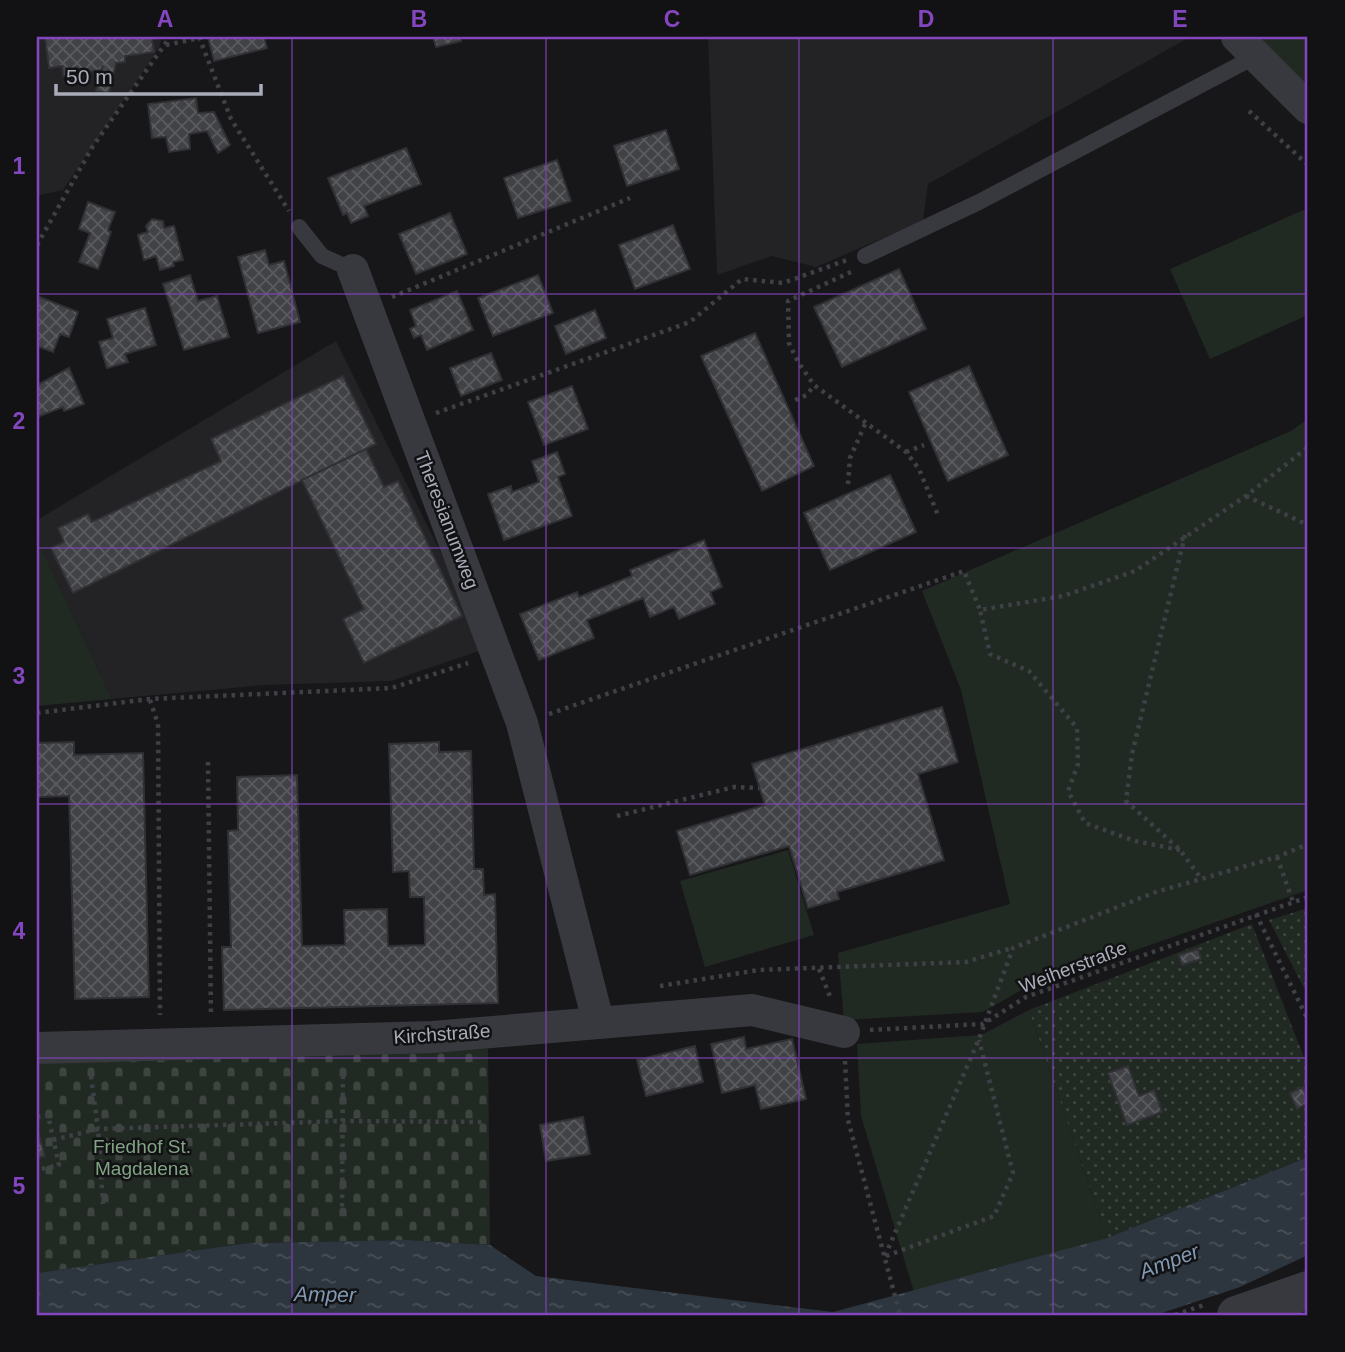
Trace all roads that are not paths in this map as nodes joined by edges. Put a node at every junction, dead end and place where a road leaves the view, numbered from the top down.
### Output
1 (1246, 46) edge
2 (1308, 108) edge
3 (299, 227) road end
4 (864, 256) road end
5 (353, 270) joint
6 (597, 1021) junction
7 (844, 1032) road end
8 (37, 1048) edge
9 (1308, 1290) edge
10 (1236, 1315) edge

1 - 2 street
1 - 4 lane
3 - 5 lane, Theresianumweg
5 - 6 street, Theresianumweg
6 - 7 street, Kirchstraße
6 - 8 street, Kirchstraße
9 - 10 street

